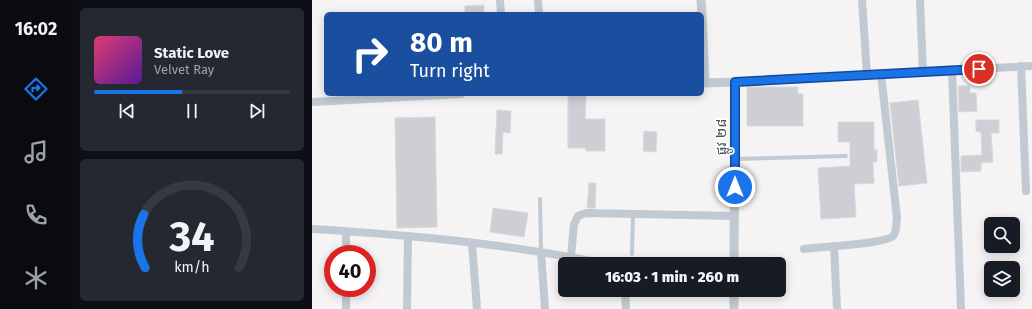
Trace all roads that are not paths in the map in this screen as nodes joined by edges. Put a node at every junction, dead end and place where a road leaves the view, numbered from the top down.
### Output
1 (500, 0) edge
2 (538, 0) edge
3 (701, 0) edge
4 (862, 0) edge
5 (920, 0) edge
6 (501, 12) edge
7 (538, 12) edge
8 (702, 12) edge
9 (1021, 66) junction
10 (1032, 66) edge
11 (952, 70) junction
12 (923, 72) junction
13 (881, 74) junction
14 (867, 75) junction
15 (735, 82) junction
16 (704, 83) edge
17 (424, 96) edge
18 (312, 102) edge
19 (846, 156) dead end
20 (735, 159) junction
21 (1026, 191) dead end
22 (540, 199) dead end
23 (632, 214) junction
24 (735, 216) junction
25 (312, 229) edge
26 (346, 231) junction
27 (408, 236) junction
28 (472, 243) junction
29 (346, 245) edge
30 (834, 246) junction
31 (804, 249) dead end
32 (541, 252) junction
33 (632, 254) dead end
34 (571, 257) joint
35 (734, 257) edge
36 (346, 297) edge
37 (625, 297) edge
38 (734, 297) edge
39 (346, 309) edge
40 (407, 309) edge
41 (477, 309) edge
42 (545, 309) edge
43 (626, 309) edge
44 (734, 309) edge
45 (837, 309) edge
46 (961, 309) edge

1 - 6 street
2 - 7 street
3 - 8 street
4 - 14 street
5 - 12 street
9 - 10 street
9 - 11 street
9 - 21 street
11 - 12 street
11 - 46 street
12 - 13 street
13 - 14 street
13 - 30 street
14 - 15 street
15 - 16 street
15 - 20 street, ផ្លូវ ២៨
17 - 18 street
19 - 20 lane
20 - 24 street, ផ្លូវ ២៨
22 - 32 lane
23 - 24 street
23 - 33 lane
23 - 34 street
24 - 35 street, ផ្លូវ ២៨
25 - 26 street
26 - 27 street
26 - 29 street
27 - 28 street
27 - 40 street
28 - 32 street
28 - 41 street
30 - 31 street
30 - 45 street
32 - 34 street
32 - 42 street
36 - 39 street
37 - 43 street
38 - 44 street

